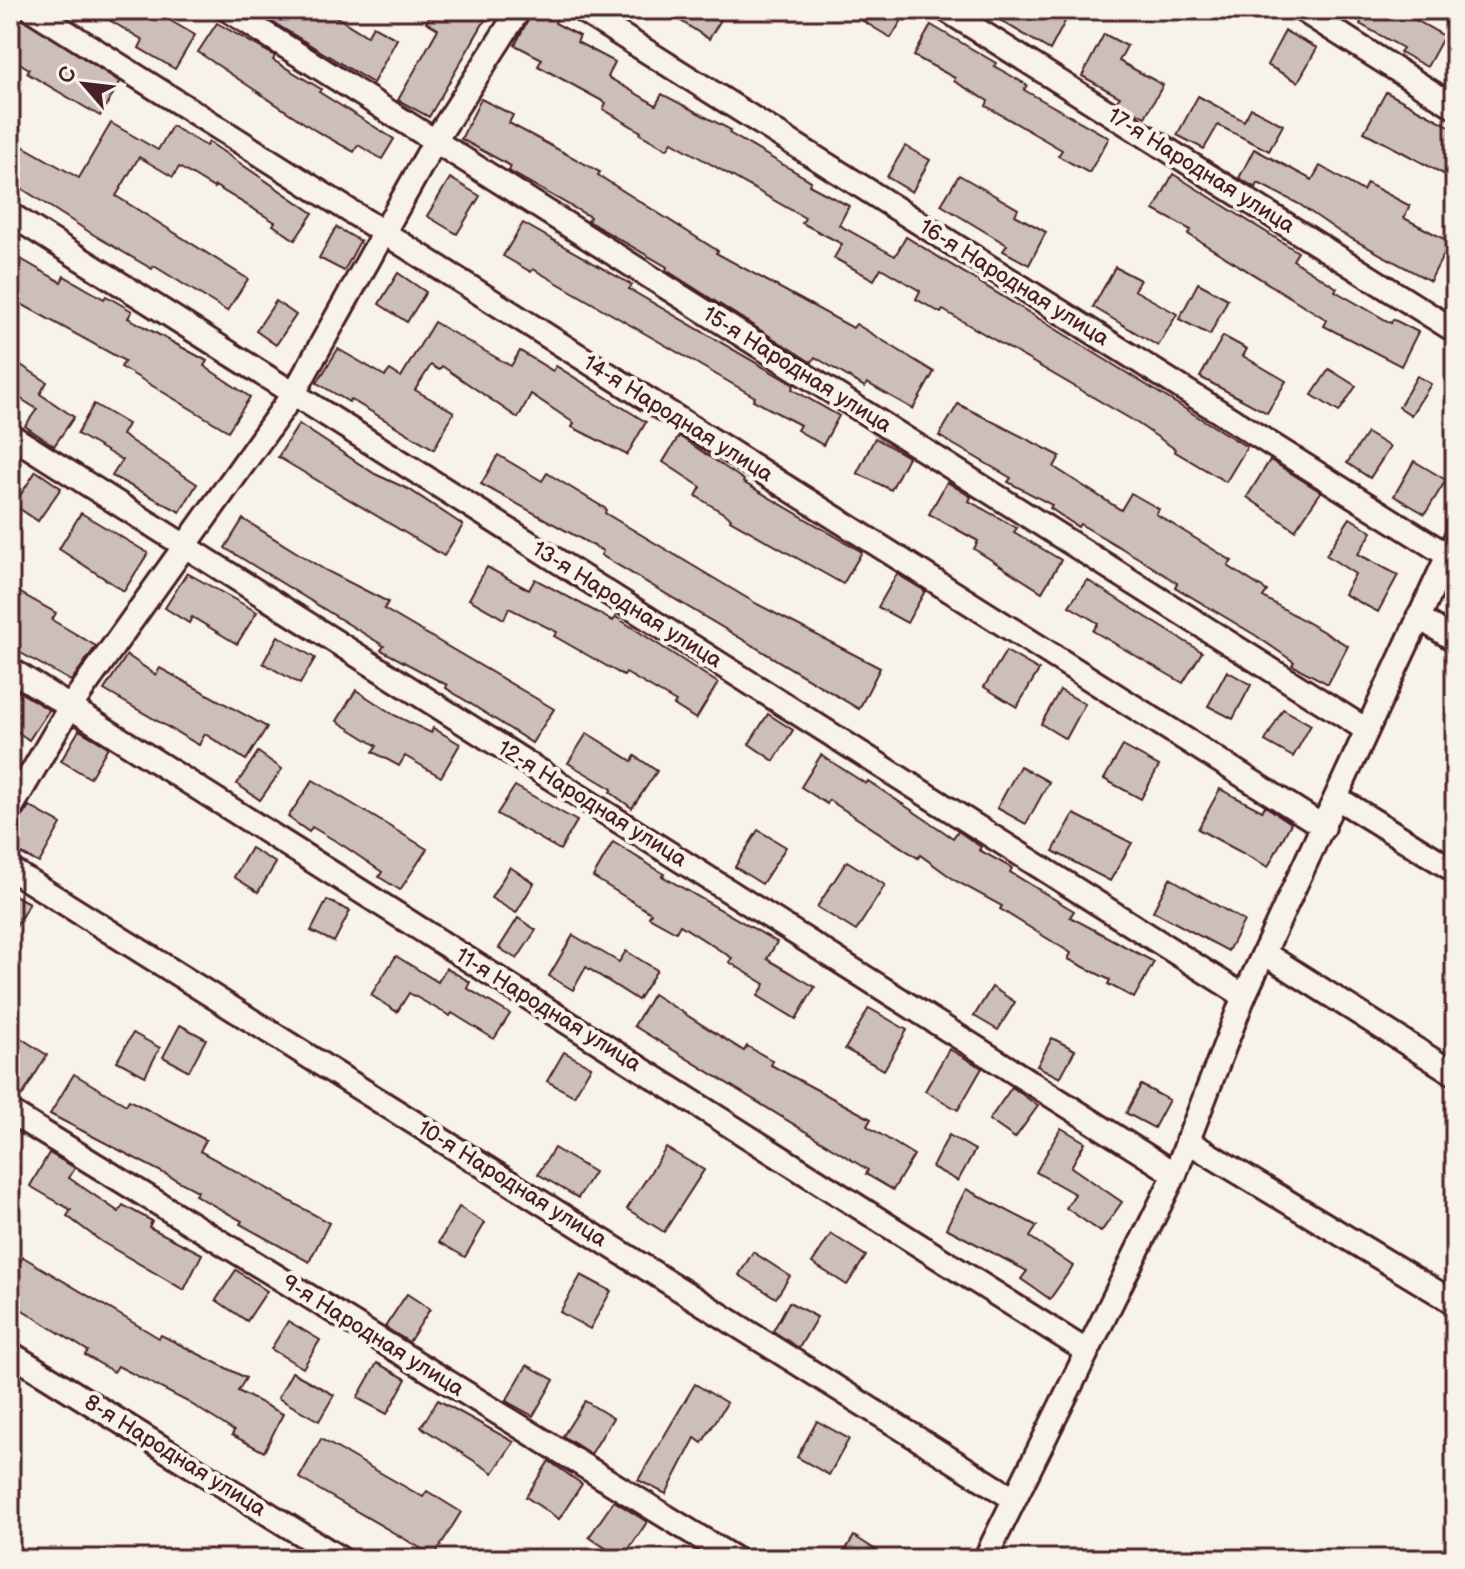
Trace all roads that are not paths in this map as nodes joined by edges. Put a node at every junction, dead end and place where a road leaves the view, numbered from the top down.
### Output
1 (32, 10) edge
2 (228, 10) edge
3 (519, 10) edge
4 (581, 10) edge
5 (946, 10) edge
6 (1302, 10) edge
7 (1455, 107) edge
8 (435, 141) junction
9 (10, 214) edge
10 (383, 232) junction
11 (1455, 331) edge
12 (294, 393) junction
13 (10, 435) edge
14 (185, 546) junction
15 (1451, 548) edge
16 (1418, 617) junction
17 (1455, 640) edge
18 (10, 669) edge
19 (70, 707) junction
20 (1365, 729) junction
21 (1337, 798) junction
22 (10, 810) edge
23 (1324, 827) junction
24 (10, 869) edge
25 (1455, 871) edge
26 (1264, 953) junction
27 (1244, 996) junction
28 (1455, 1074) edge
29 (10, 1112) edge
30 (1187, 1141) junction
31 (1175, 1174) junction
32 (1455, 1303) edge
33 (1086, 1351) junction
34 (10, 1353) edge
35 (1014, 1499) junction
36 (341, 1559) edge
37 (735, 1559) edge
38 (985, 1559) edge

1 - 10 street, 14-я Народная улица
2 - 8 street, 15-я Народная улица
3 - 8 street
4 - 15 street, 16-я Народная улица
5 - 11 street, 17-я Народная улица
6 - 7 street
8 - 10 street
8 - 20 street, 15-я Народная улица
9 - 12 street, 13-я Народная улица
10 - 12 street
10 - 23 street, 14-я Народная улица
12 - 14 street
12 - 27 street, 13-я Народная улица
13 - 14 street, 12-я Народная улица
14 - 19 street
14 - 31 street, 12-я Народная улица
15 - 16 street
16 - 17 street
16 - 20 street
18 - 19 street, 11-я Народная улица
19 - 22 street
19 - 33 street, 11-я Народная улица
20 - 21 street
21 - 23 street
21 - 25 street
23 - 26 street
24 - 35 street, 10-я Народная улица
26 - 27 street
26 - 28 street
27 - 30 street
29 - 37 street, 9-я Народная улица
30 - 31 street
30 - 32 street
31 - 33 street
33 - 35 street
34 - 36 street, 8-я Народная улица
35 - 38 street

